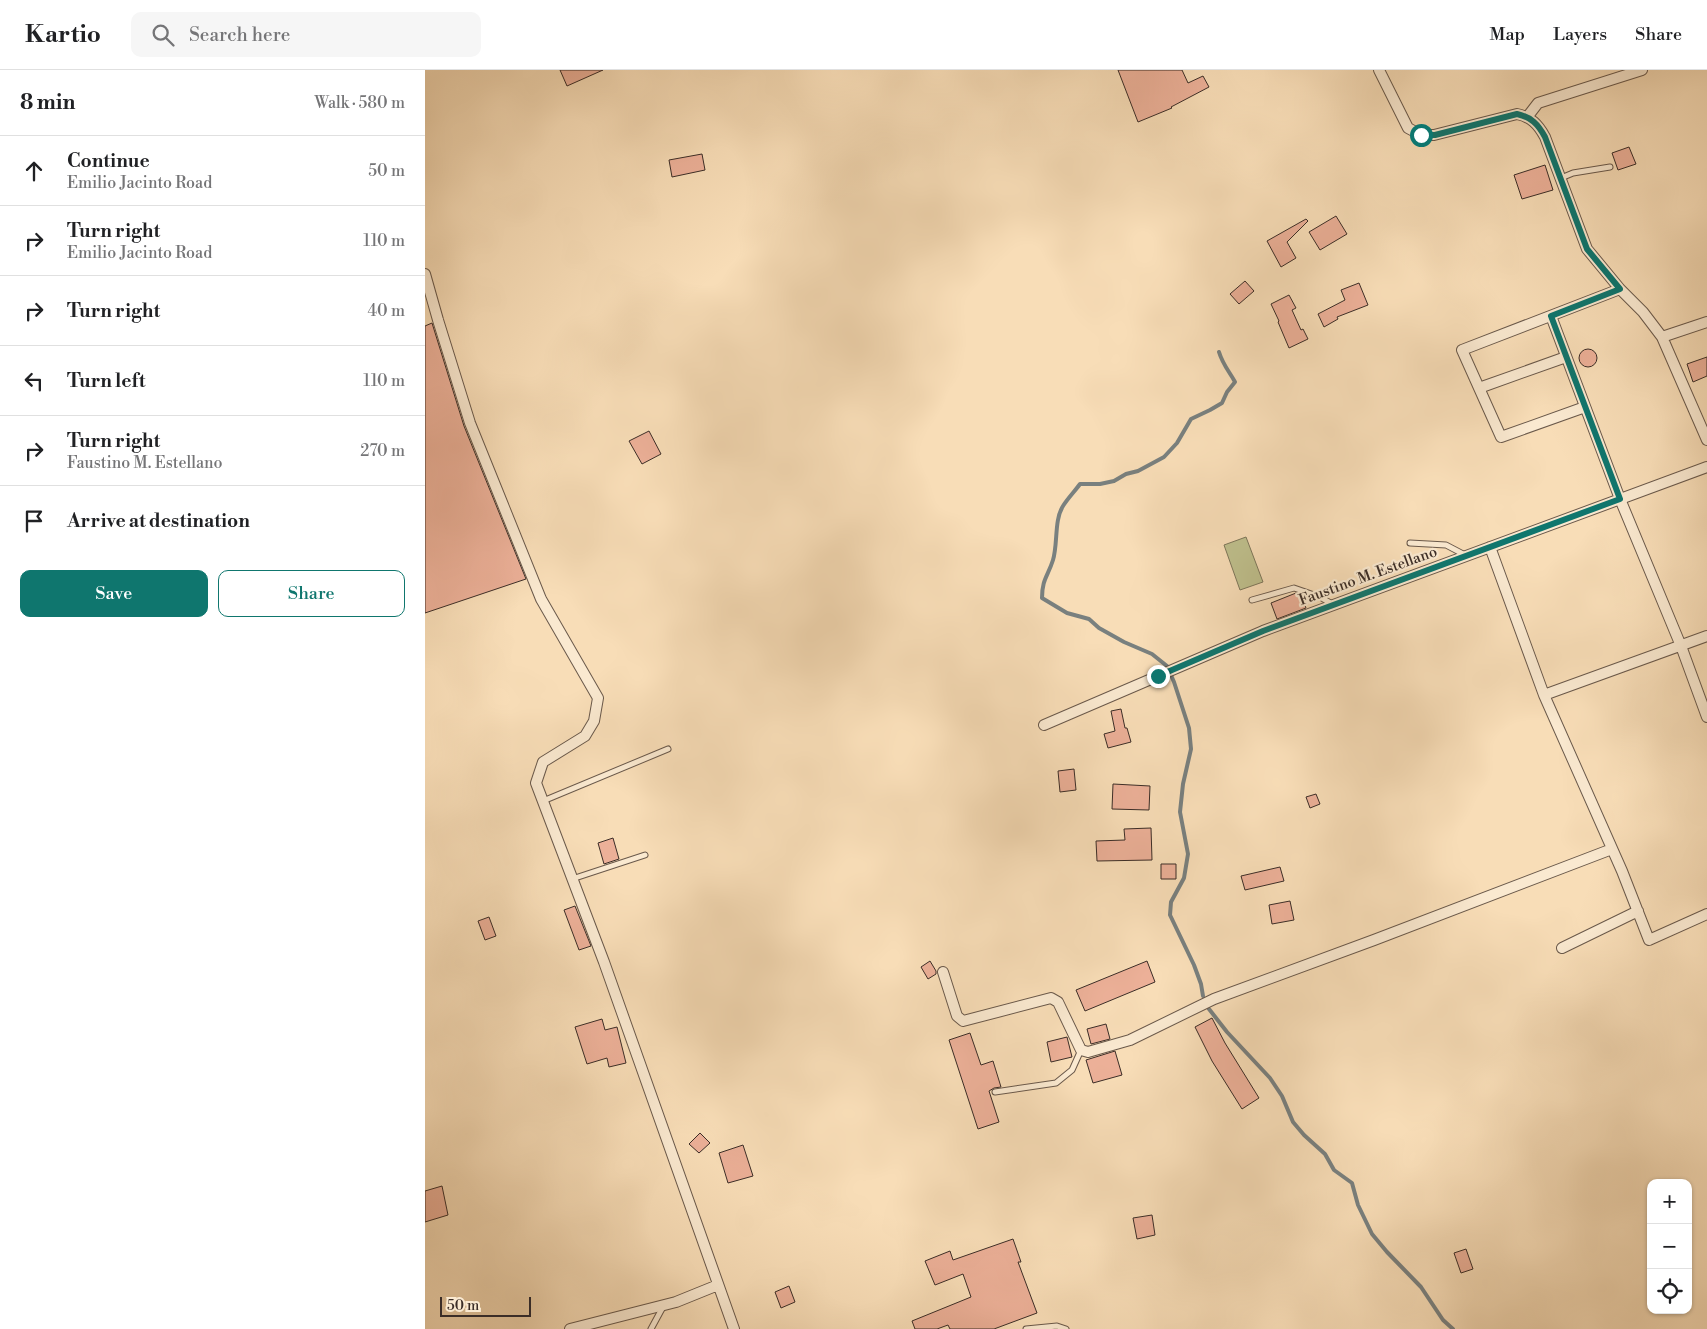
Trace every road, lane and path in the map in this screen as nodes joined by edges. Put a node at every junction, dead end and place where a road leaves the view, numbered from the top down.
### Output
1 (1379, 70) edge
2 (1642, 70) edge
3 (1528, 116) junction
4 (1610, 167) dead end
5 (1561, 179) junction
6 (425, 274) edge
7 (1620, 289) junction
8 (1551, 316) junction
9 (1707, 322) edge
10 (1662, 337) junction
11 (1566, 357) junction
12 (1479, 388) junction
13 (1585, 407) junction
14 (1707, 440) edge
15 (1707, 467) edge
16 (1620, 499) junction
17 (1410, 543) dead end
18 (1490, 547) junction
19 (1467, 556) junction
20 (1252, 600) dead end
21 (1334, 605) junction
22 (1707, 636) edge
23 (1681, 646) junction
24 (1544, 695) junction
25 (1707, 718) edge
26 (1044, 725) dead end
27 (668, 749) dead end
28 (542, 801) junction
29 (1612, 849) junction
30 (645, 855) dead end
31 (572, 879) junction
32 (1638, 911) junction
33 (1707, 914) edge
34 (1562, 948) dead end
35 (943, 972) dead end
36 (1081, 1050) junction
37 (995, 1092) dead end
38 (718, 1285) junction
39 (664, 1305) junction
40 (570, 1329) edge
41 (651, 1329) edge
42 (734, 1329) edge
43 (1026, 1329) edge
44 (1065, 1329) edge

1 - 3 street
2 - 3 street
3 - 5 street
4 - 5 lane
5 - 7 street
6 - 28 street
7 - 8 street
7 - 10 street
8 - 11 street
8 - 12 street
9 - 10 street
10 - 14 street
11 - 12 street
11 - 13 street
12 - 13 street
13 - 16 street
15 - 16 street, Faustino M. Estellano
16 - 18 street, Faustino M. Estellano
16 - 23 street
17 - 19 lane
18 - 19 street, Faustino M. Estellano
18 - 24 street
19 - 21 street, Faustino M. Estellano
20 - 21 lane
21 - 26 street, Faustino M. Estellano
22 - 23 street
23 - 24 street
23 - 25 street
24 - 29 street
27 - 28 lane
28 - 31 street
29 - 32 street
29 - 36 street
30 - 31 lane
31 - 38 street
32 - 33 street
32 - 34 street
35 - 36 street
36 - 37 lane
38 - 39 street
38 - 42 street
39 - 40 street
39 - 41 lane
43 - 44 lane

